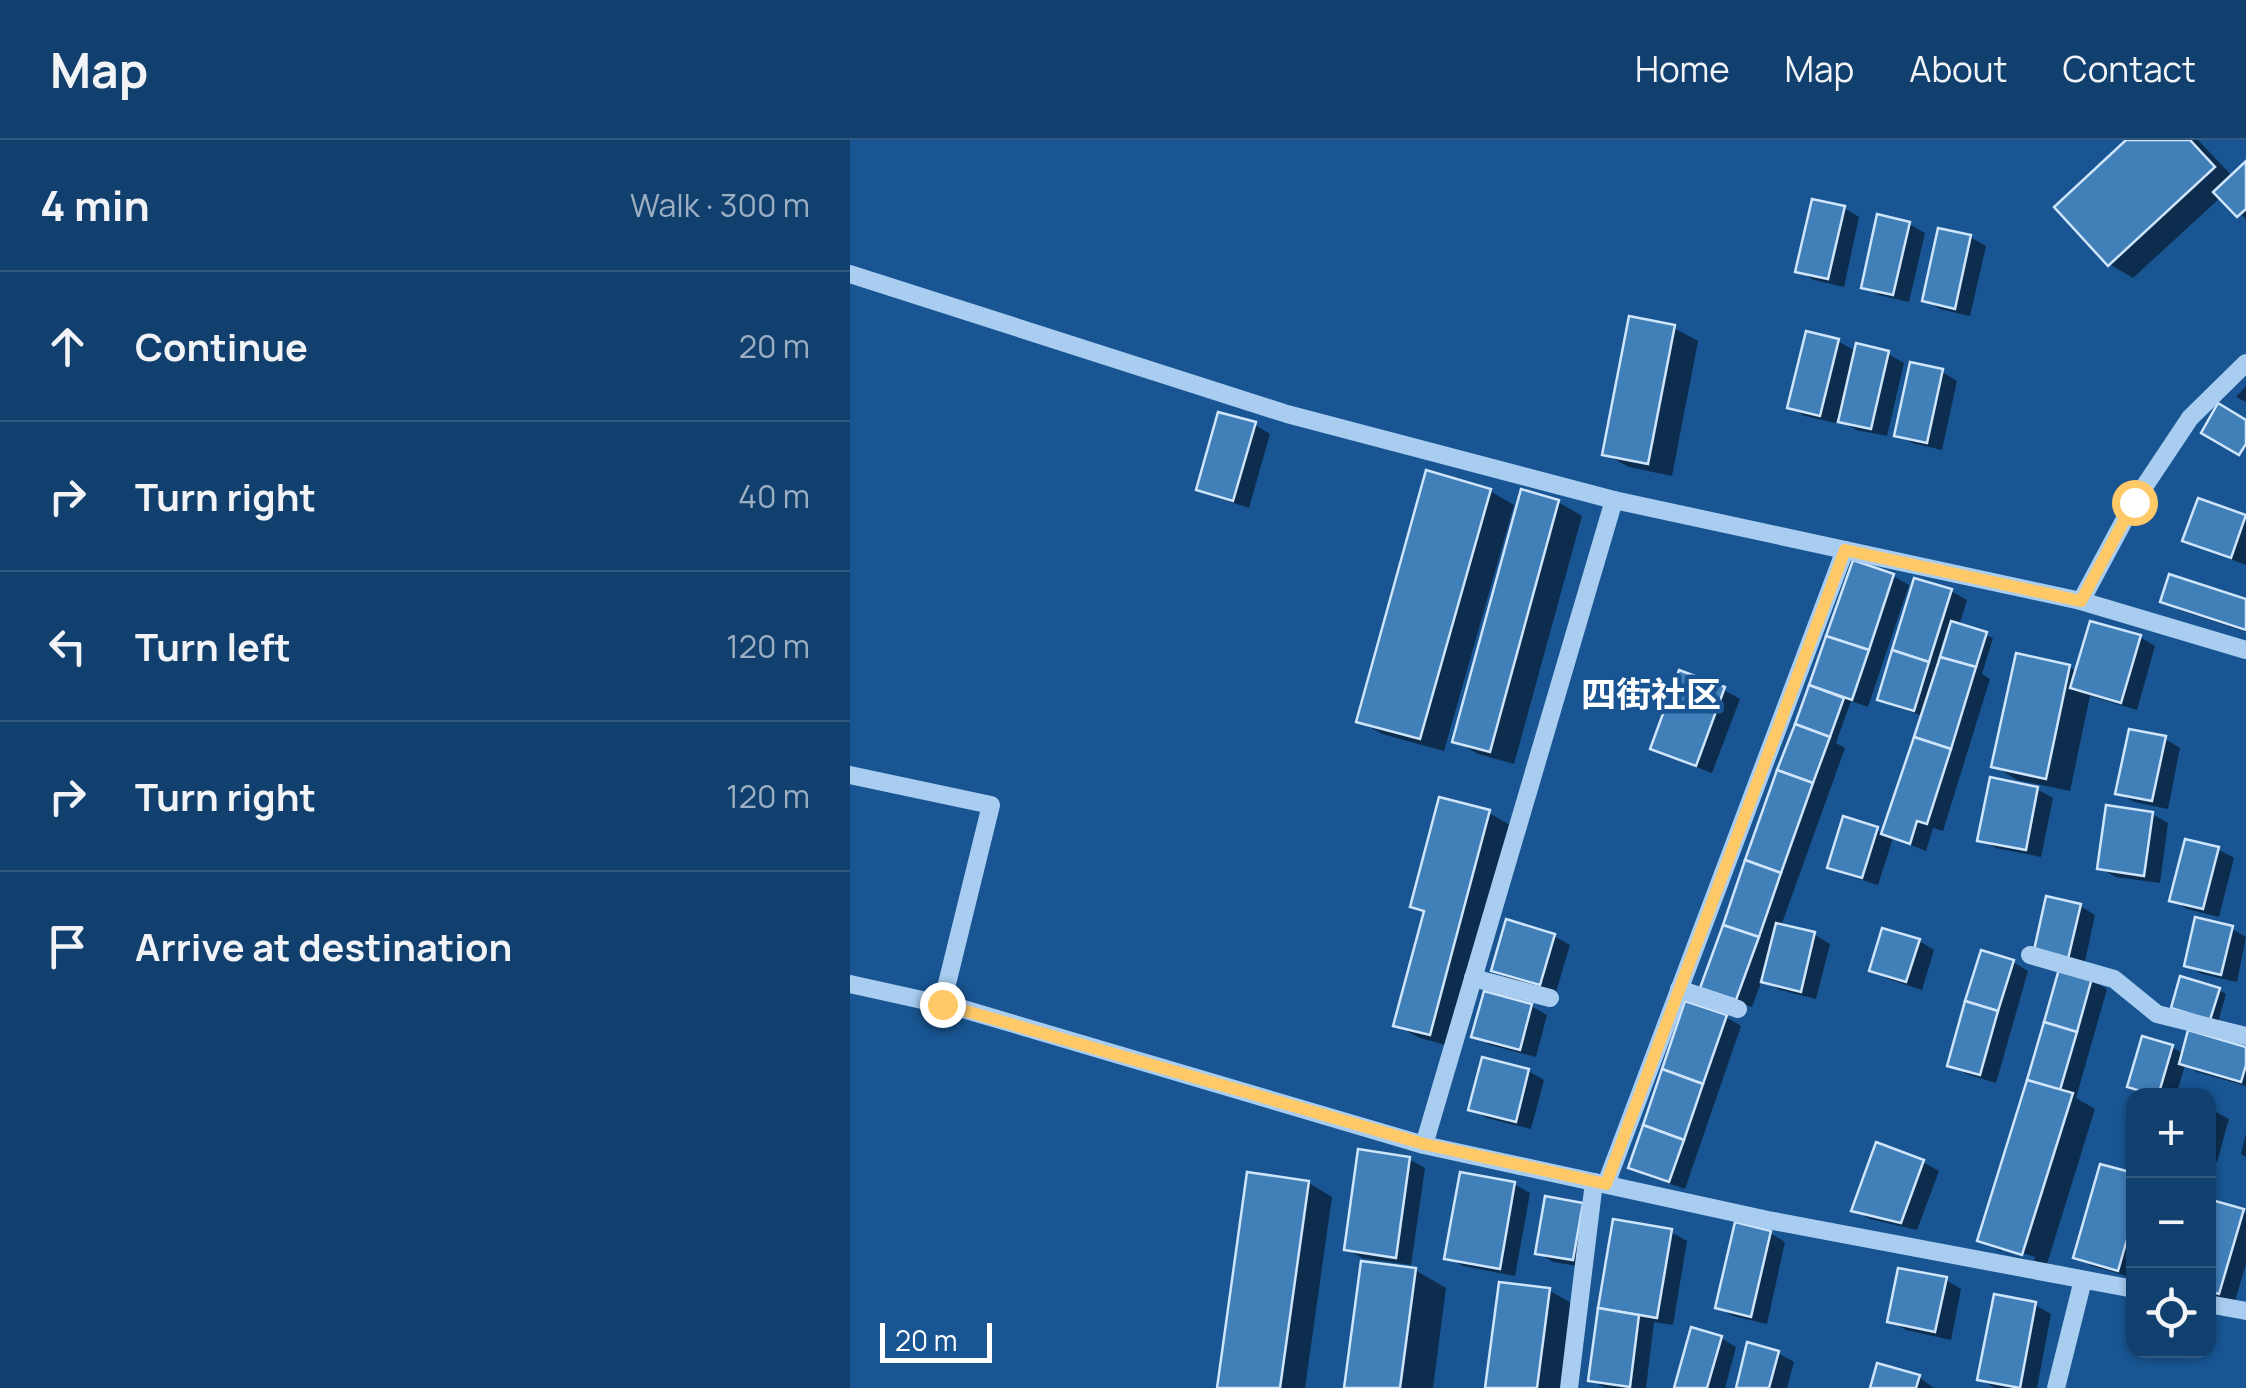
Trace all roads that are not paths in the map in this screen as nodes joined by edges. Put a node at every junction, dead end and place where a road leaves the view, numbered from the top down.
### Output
1 (850, 274) edge
2 (2246, 363) edge
3 (1614, 500) junction
4 (1845, 550) junction
5 (2081, 601) junction
6 (2246, 650) edge
7 (850, 775) edge
8 (2030, 954) dead end
9 (1473, 978) junction
10 (850, 984) edge
11 (1679, 990) junction
12 (1550, 998) dead end
13 (942, 1004) junction
14 (1738, 1010) dead end
15 (2246, 1036) edge
16 (1424, 1144) junction
17 (1600, 1183) junction
18 (2084, 1280) junction
19 (2126, 1288) edge
20 (2216, 1305) edge
21 (2246, 1311) edge
22 (1569, 1388) edge
23 (2056, 1388) edge

1 - 3 street
2 - 5 street
3 - 4 street
3 - 9 street
4 - 5 street
4 - 11 street
5 - 6 street
7 - 13 street
8 - 15 street
9 - 12 street
9 - 16 street
10 - 13 street
11 - 14 street
11 - 17 street
13 - 16 street
16 - 17 street
17 - 18 street
17 - 22 street
18 - 19 street
18 - 23 street
20 - 21 street

